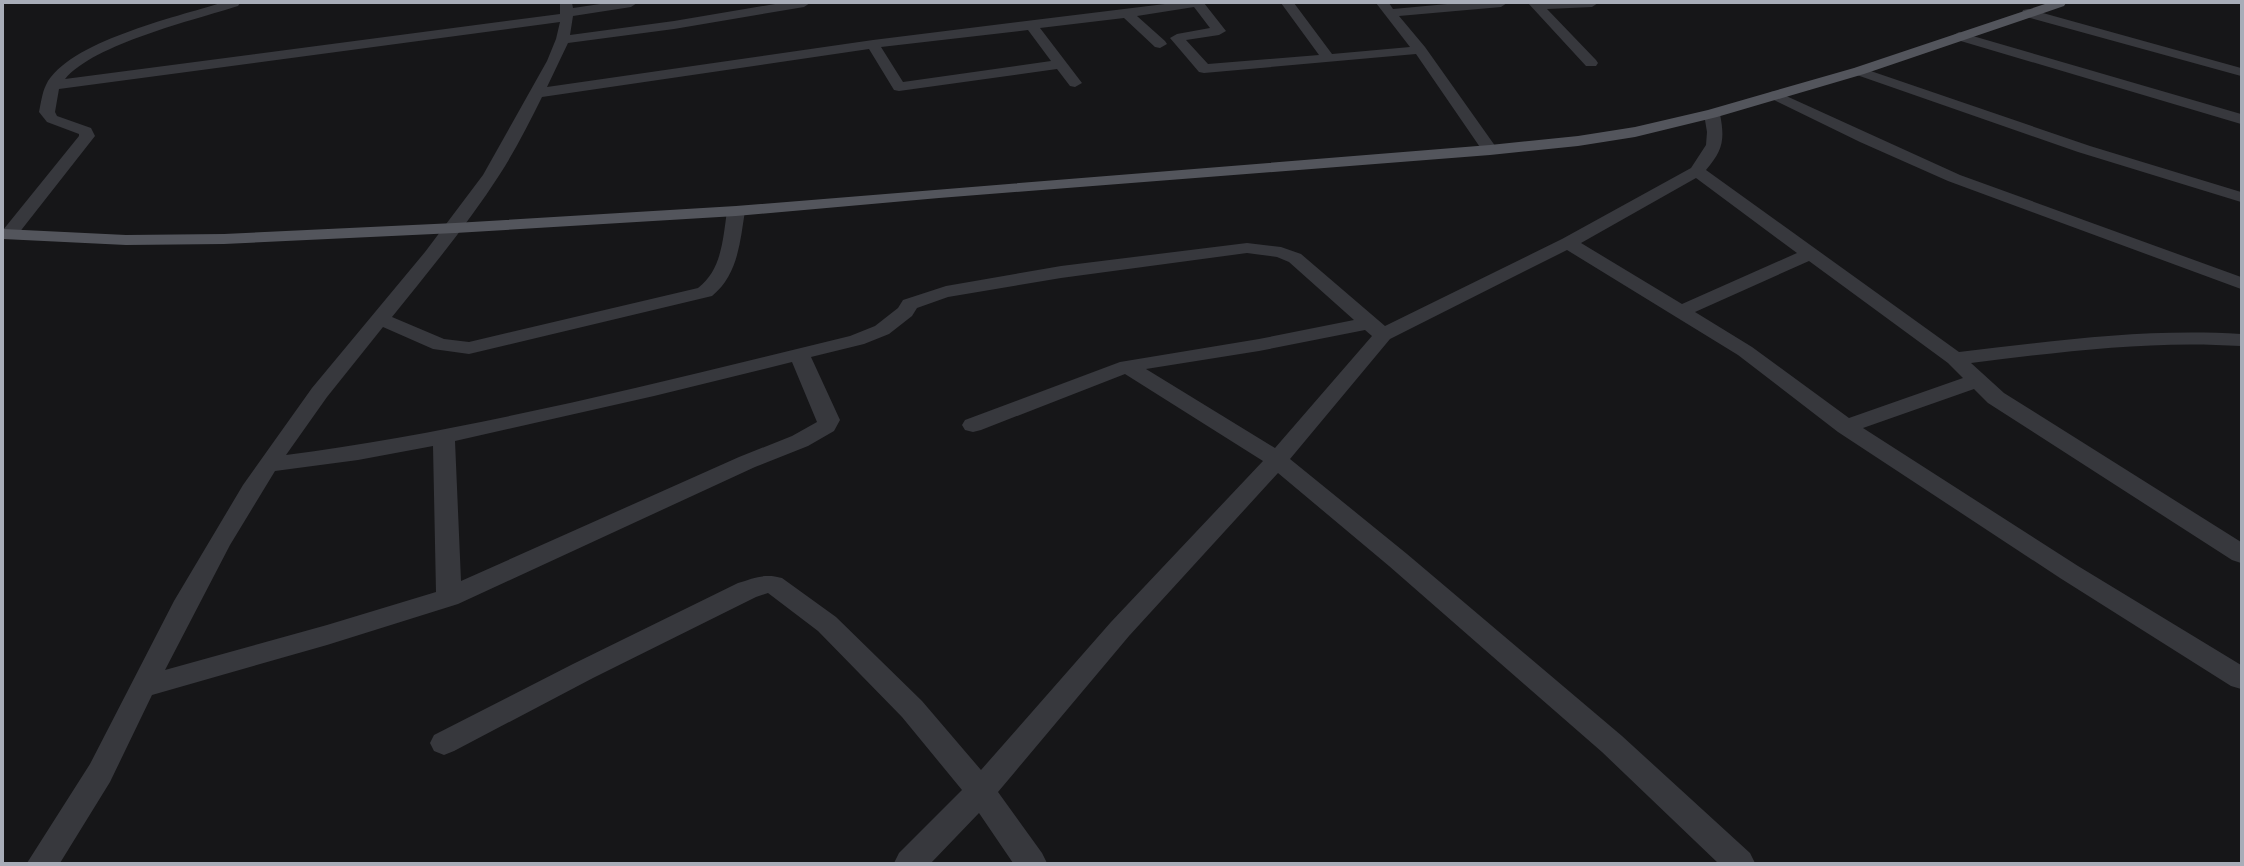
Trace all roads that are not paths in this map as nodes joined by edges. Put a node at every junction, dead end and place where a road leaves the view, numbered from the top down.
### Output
1 (234, 3) edge
2 (631, 3) edge
3 (804, 3) edge
4 (1197, 3) edge
5 (1287, 3) edge
6 (1500, 3) edge
7 (1592, 3) edge
8 (2060, 3) edge
9 (1535, 4) edge
10 (1456, 5) edge
11 (1386, 8) edge
12 (566, 11) edge
13 (2028, 13) junction
14 (1127, 14) junction
15 (1031, 25) junction
16 (1959, 36) junction
17 (563, 40) junction
18 (873, 44) junction
19 (1160, 44) dead end
20 (1420, 50) junction
21 (1328, 57) junction
22 (1591, 63) dead end
23 (1059, 64) junction
24 (1859, 71) junction
25 (2241, 72) edge
26 (1075, 83) dead end
27 (54, 85) junction
28 (537, 92) junction
29 (1775, 95) junction
30 (1712, 114) junction
31 (2241, 119) edge
32 (1490, 150) junction
33 (1697, 171) junction
34 (2241, 197) edge
35 (736, 211) junction
36 (455, 228) junction
37 (6, 234) edge
38 (1568, 243) junction
39 (1809, 254) junction
40 (2241, 283) edge
41 (1682, 311) junction
42 (380, 318) junction
43 (1376, 329) junction
44 (2241, 340) edge
45 (799, 354) junction
46 (1955, 359) junction
47 (1127, 366) junction
48 (1976, 380) junction
49 (973, 425) dead end
50 (1846, 427) junction
51 (444, 438) junction
52 (1277, 460) junction
53 (267, 465) junction
54 (2241, 554) edge
55 (448, 597) junction
56 (2241, 678) edge
57 (142, 687) junction
58 (444, 743) dead end
59 (981, 791) junction
60 (43, 863) edge
61 (910, 863) edge
62 (1031, 863) edge
63 (1739, 863) edge

1 - 27 street
2 - 12 street
3 - 17 street
4 - 14 street
4 - 21 street
5 - 21 street
6 - 10 street
7 - 9 street
8 - 13 main road
9 - 22 street
10 - 11 street
11 - 20 street
12 - 17 street
12 - 27 street
13 - 16 main road
13 - 25 street
14 - 15 street
14 - 19 street
15 - 18 street
15 - 23 street
16 - 24 main road
16 - 31 street
17 - 28 street
18 - 23 street
18 - 28 street
20 - 21 street
20 - 32 street
23 - 26 street
24 - 29 main road
24 - 34 street
27 - 37 street
28 - 36 street
29 - 30 main road
29 - 40 street
30 - 32 main road
30 - 33 street
32 - 35 main road
33 - 38 street
33 - 39 street
35 - 36 main road
35 - 42 street
36 - 37 main road
36 - 42 street
38 - 41 street
38 - 43 street
39 - 41 street
39 - 46 street
41 - 50 street
42 - 53 street
43 - 45 street
43 - 47 street
43 - 52 street
44 - 46 street
45 - 51 street
45 - 55 street
46 - 48 street
47 - 49 street
47 - 52 street
48 - 50 street
48 - 54 street
50 - 56 street
51 - 53 street
51 - 55 street
52 - 59 street
52 - 63 street
53 - 57 street
55 - 57 street
57 - 60 street
58 - 59 street
59 - 61 street
59 - 62 street

